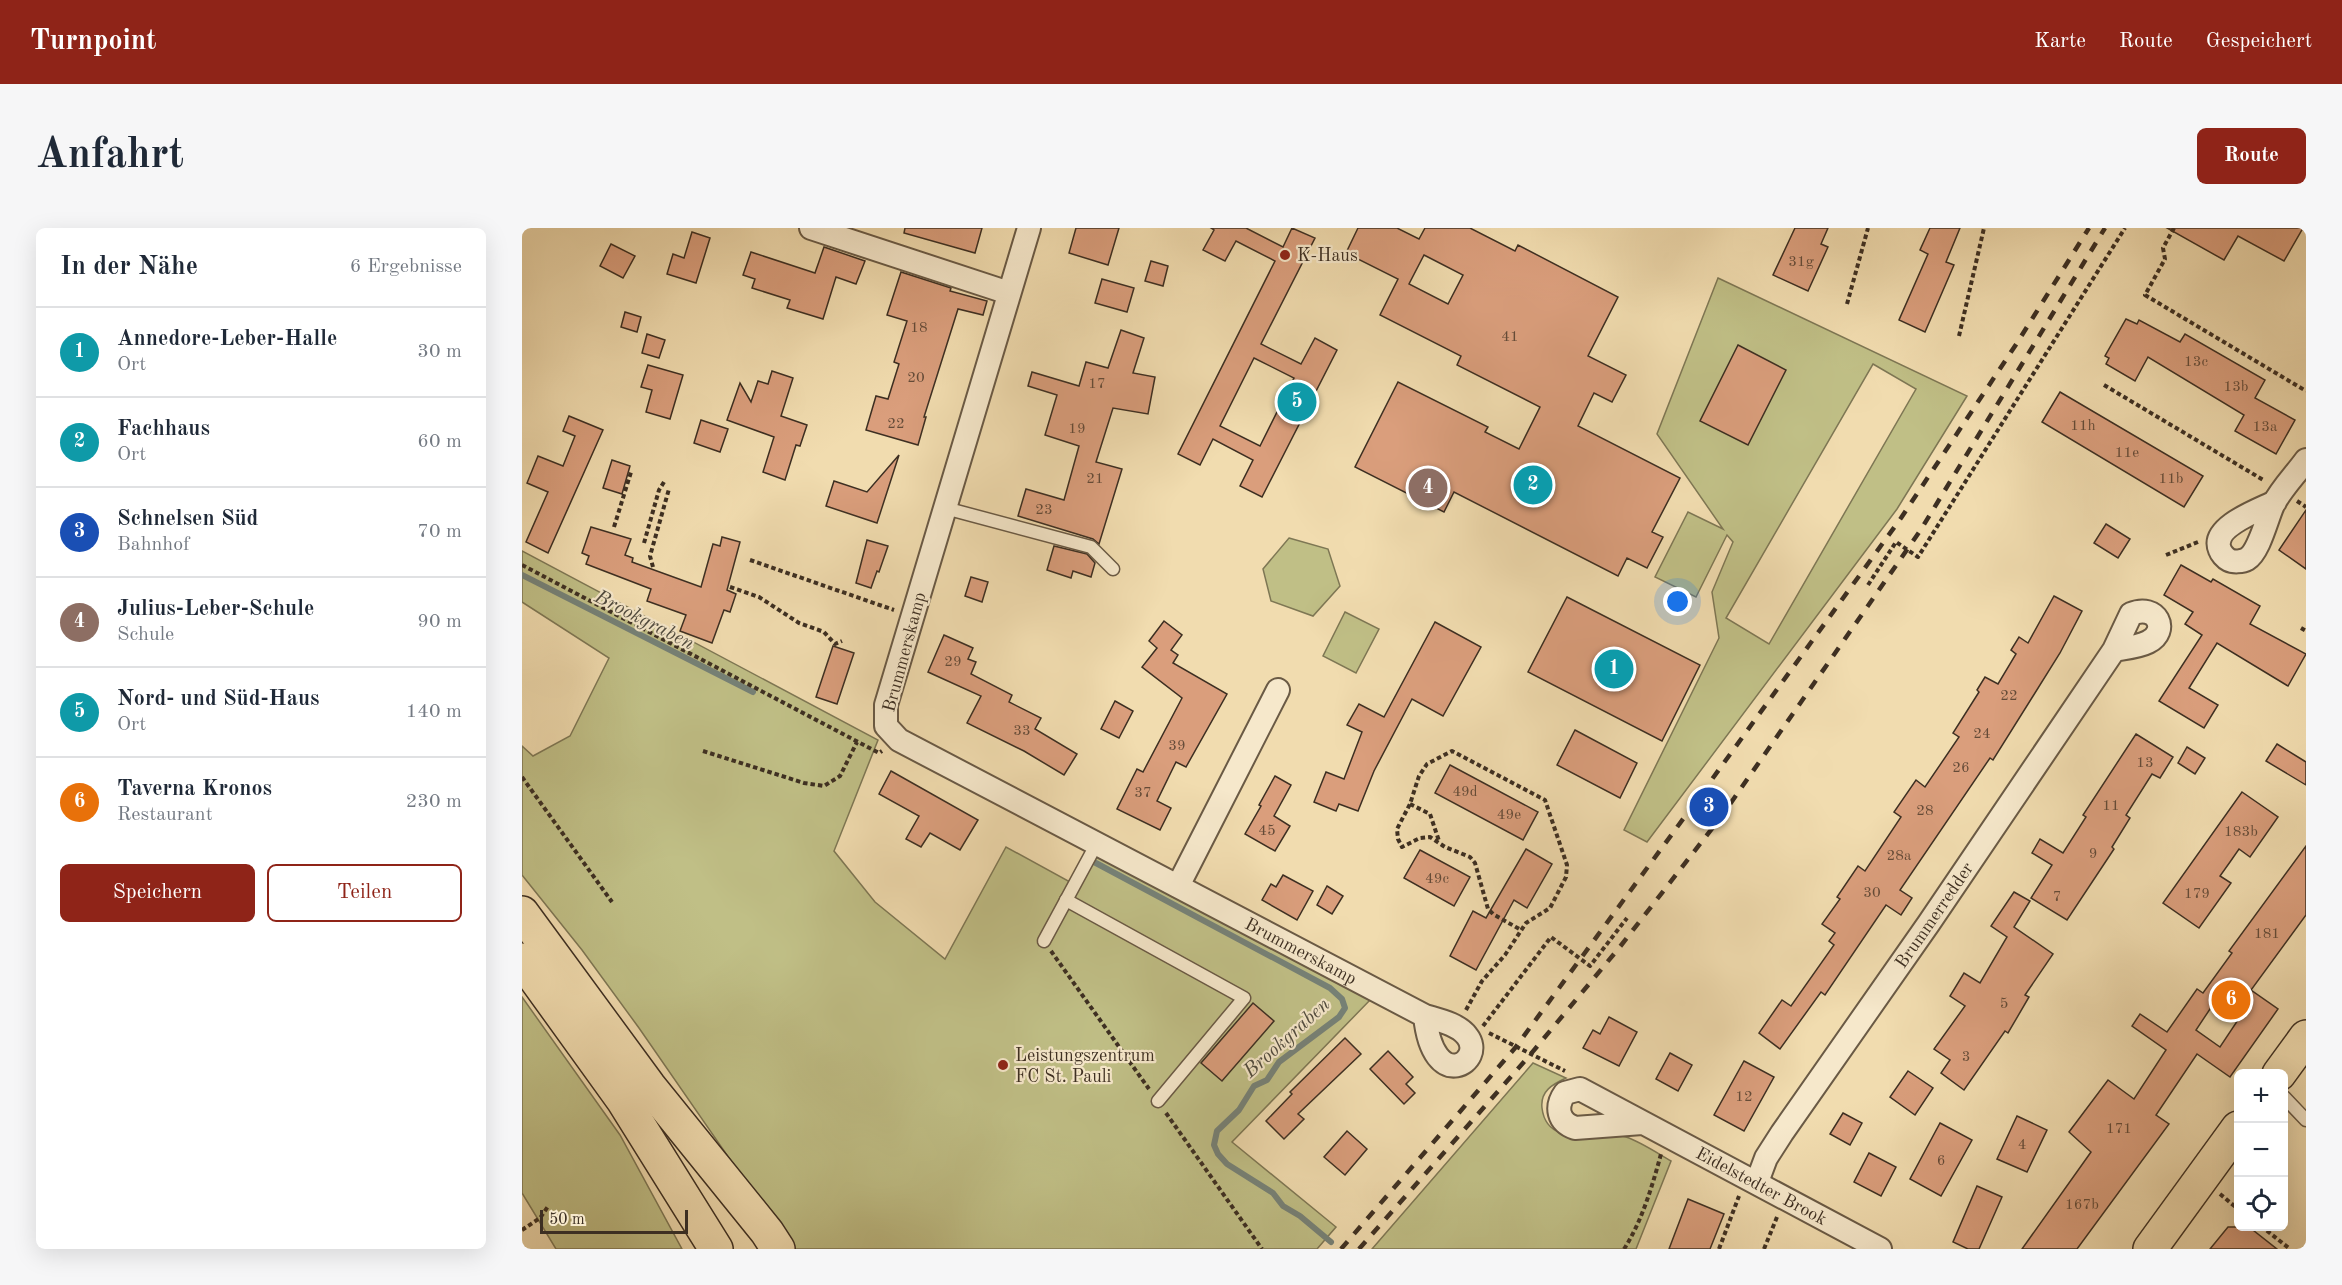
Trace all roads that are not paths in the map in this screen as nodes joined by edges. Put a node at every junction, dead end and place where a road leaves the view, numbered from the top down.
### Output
1 (811, 228) edge
2 (1029, 228) edge
3 (1009, 293) junction
4 (2306, 459) edge
5 (2279, 497) junction
6 (945, 507) junction
7 (1113, 569) dead end
8 (2114, 650) dead end
9 (1278, 690) dead end
10 (1097, 843) junction
11 (1178, 886) junction
12 (1066, 900) junction
13 (522, 913) edge
14 (1044, 941) dead end
15 (522, 960) edge
16 (1425, 1016) junction
17 (2306, 1036) edge
18 (2283, 1069) edge
19 (650, 1086) junction
20 (1158, 1101) dead end
21 (2288, 1102) edge
22 (2306, 1120) edge
23 (1642, 1123) junction
24 (2234, 1134) edge
25 (1752, 1179) junction
26 (716, 1249) edge
27 (751, 1249) edge
28 (778, 1249) edge
29 (1880, 1249) edge
30 (2150, 1249) edge

1 - 3 street
2 - 3 street, Brummerskamp
3 - 6 street, Brummerskamp
4 - 5 street
5 - 5 street
6 - 7 lane
6 - 10 street, Brummerskamp
8 - 25 street, Brummerredder
9 - 11 street
10 - 11 street, Brummerskamp
10 - 12 lane
11 - 16 street, Brummerskamp
12 - 14 lane
12 - 20 lane
13 - 19 main road
15 - 26 main road
16 - 16 street, Brummerskamp
17 - 18 main road
19 - 27 main road
19 - 28 main road
21 - 22 lane
23 - 23 street, Eidelstedter Brook
23 - 25 street, Eidelstedter Brook
24 - 30 main road
25 - 29 street, Eidelstedter Brook

